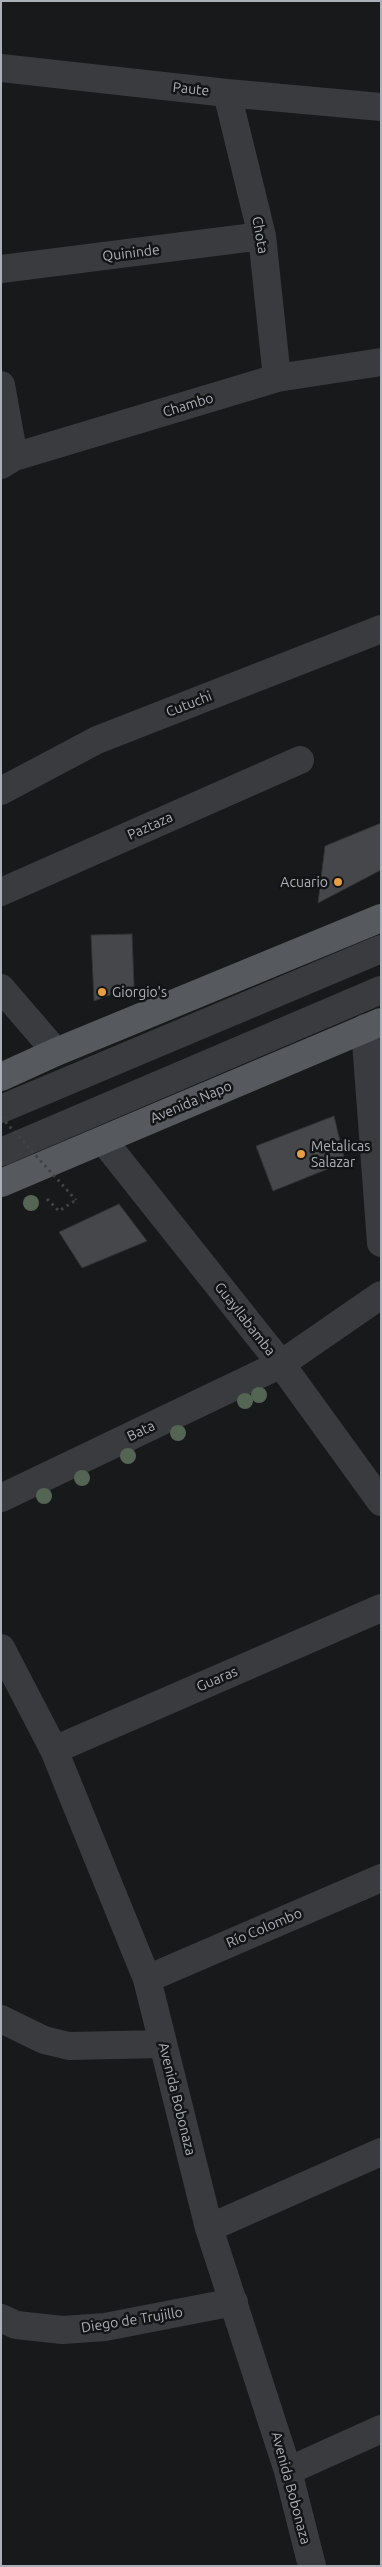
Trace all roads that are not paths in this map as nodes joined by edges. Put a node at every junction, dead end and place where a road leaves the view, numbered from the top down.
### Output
1 (1, 68) edge
2 (227, 93) junction
3 (381, 107) edge
4 (262, 236) junction
5 (1, 269) edge
6 (381, 362) edge
7 (277, 378) junction
8 (1, 385) edge
9 (8, 461) edge
10 (381, 629) edge
11 (300, 760) dead end
12 (1, 791) edge
13 (1, 892) edge
14 (381, 918) edge
15 (381, 949) edge
16 (1, 988) edge
17 (381, 990) edge
18 (373, 1025) edge
19 (56, 1052) junction
20 (1, 1078) edge
21 (1, 1108) edge
22 (103, 1140) junction
23 (1, 1152) edge
24 (1, 1183) edge
25 (381, 1243) edge
26 (381, 1295) edge
27 (281, 1364) junction
28 (1, 1498) edge
29 (381, 1502) edge
30 (381, 1608) edge
31 (1, 1648) edge
32 (54, 1750) junction
33 (381, 1878) edge
34 (147, 1979) junction
35 (1, 2019) edge
36 (163, 2044) junction
37 (381, 2152) edge
38 (210, 2228) junction
39 (234, 2302) junction
40 (1, 2318) edge
41 (381, 2430) edge
42 (288, 2472) junction
43 (312, 2566) edge

1 - 2 street, Paute
2 - 3 street, Paute
2 - 4 street, Chota
4 - 5 street, Quininde
4 - 7 street, Chota
6 - 7 street, Chambo
7 - 9 street, Chambo
8 - 9 street
10 - 12 street, Cutuchi
11 - 13 street, Paztaza
14 - 19 main road
15 - 21 street
16 - 19 street
17 - 23 street
18 - 22 main road, Avenida Napo
18 - 25 street
19 - 20 main road
22 - 24 main road, Avenida Napo
22 - 27 street, Guayllabamba
26 - 27 street, Bata
27 - 28 street, Bata
27 - 29 street, Guayllabamba
30 - 32 street, Guaras
31 - 32 street, Avenida Bobonaza
32 - 34 street, Avenida Bobonaza
33 - 34 street, Río Colombo
34 - 36 street, Avenida Bobonaza
35 - 36 street
36 - 38 street, Avenida Bobonaza
37 - 38 street
38 - 39 street, Avenida Bobonaza
39 - 40 street, Diego de Trujillo
39 - 42 street, Avenida Bobonaza
41 - 42 street
42 - 43 street, Avenida Bobonaza

